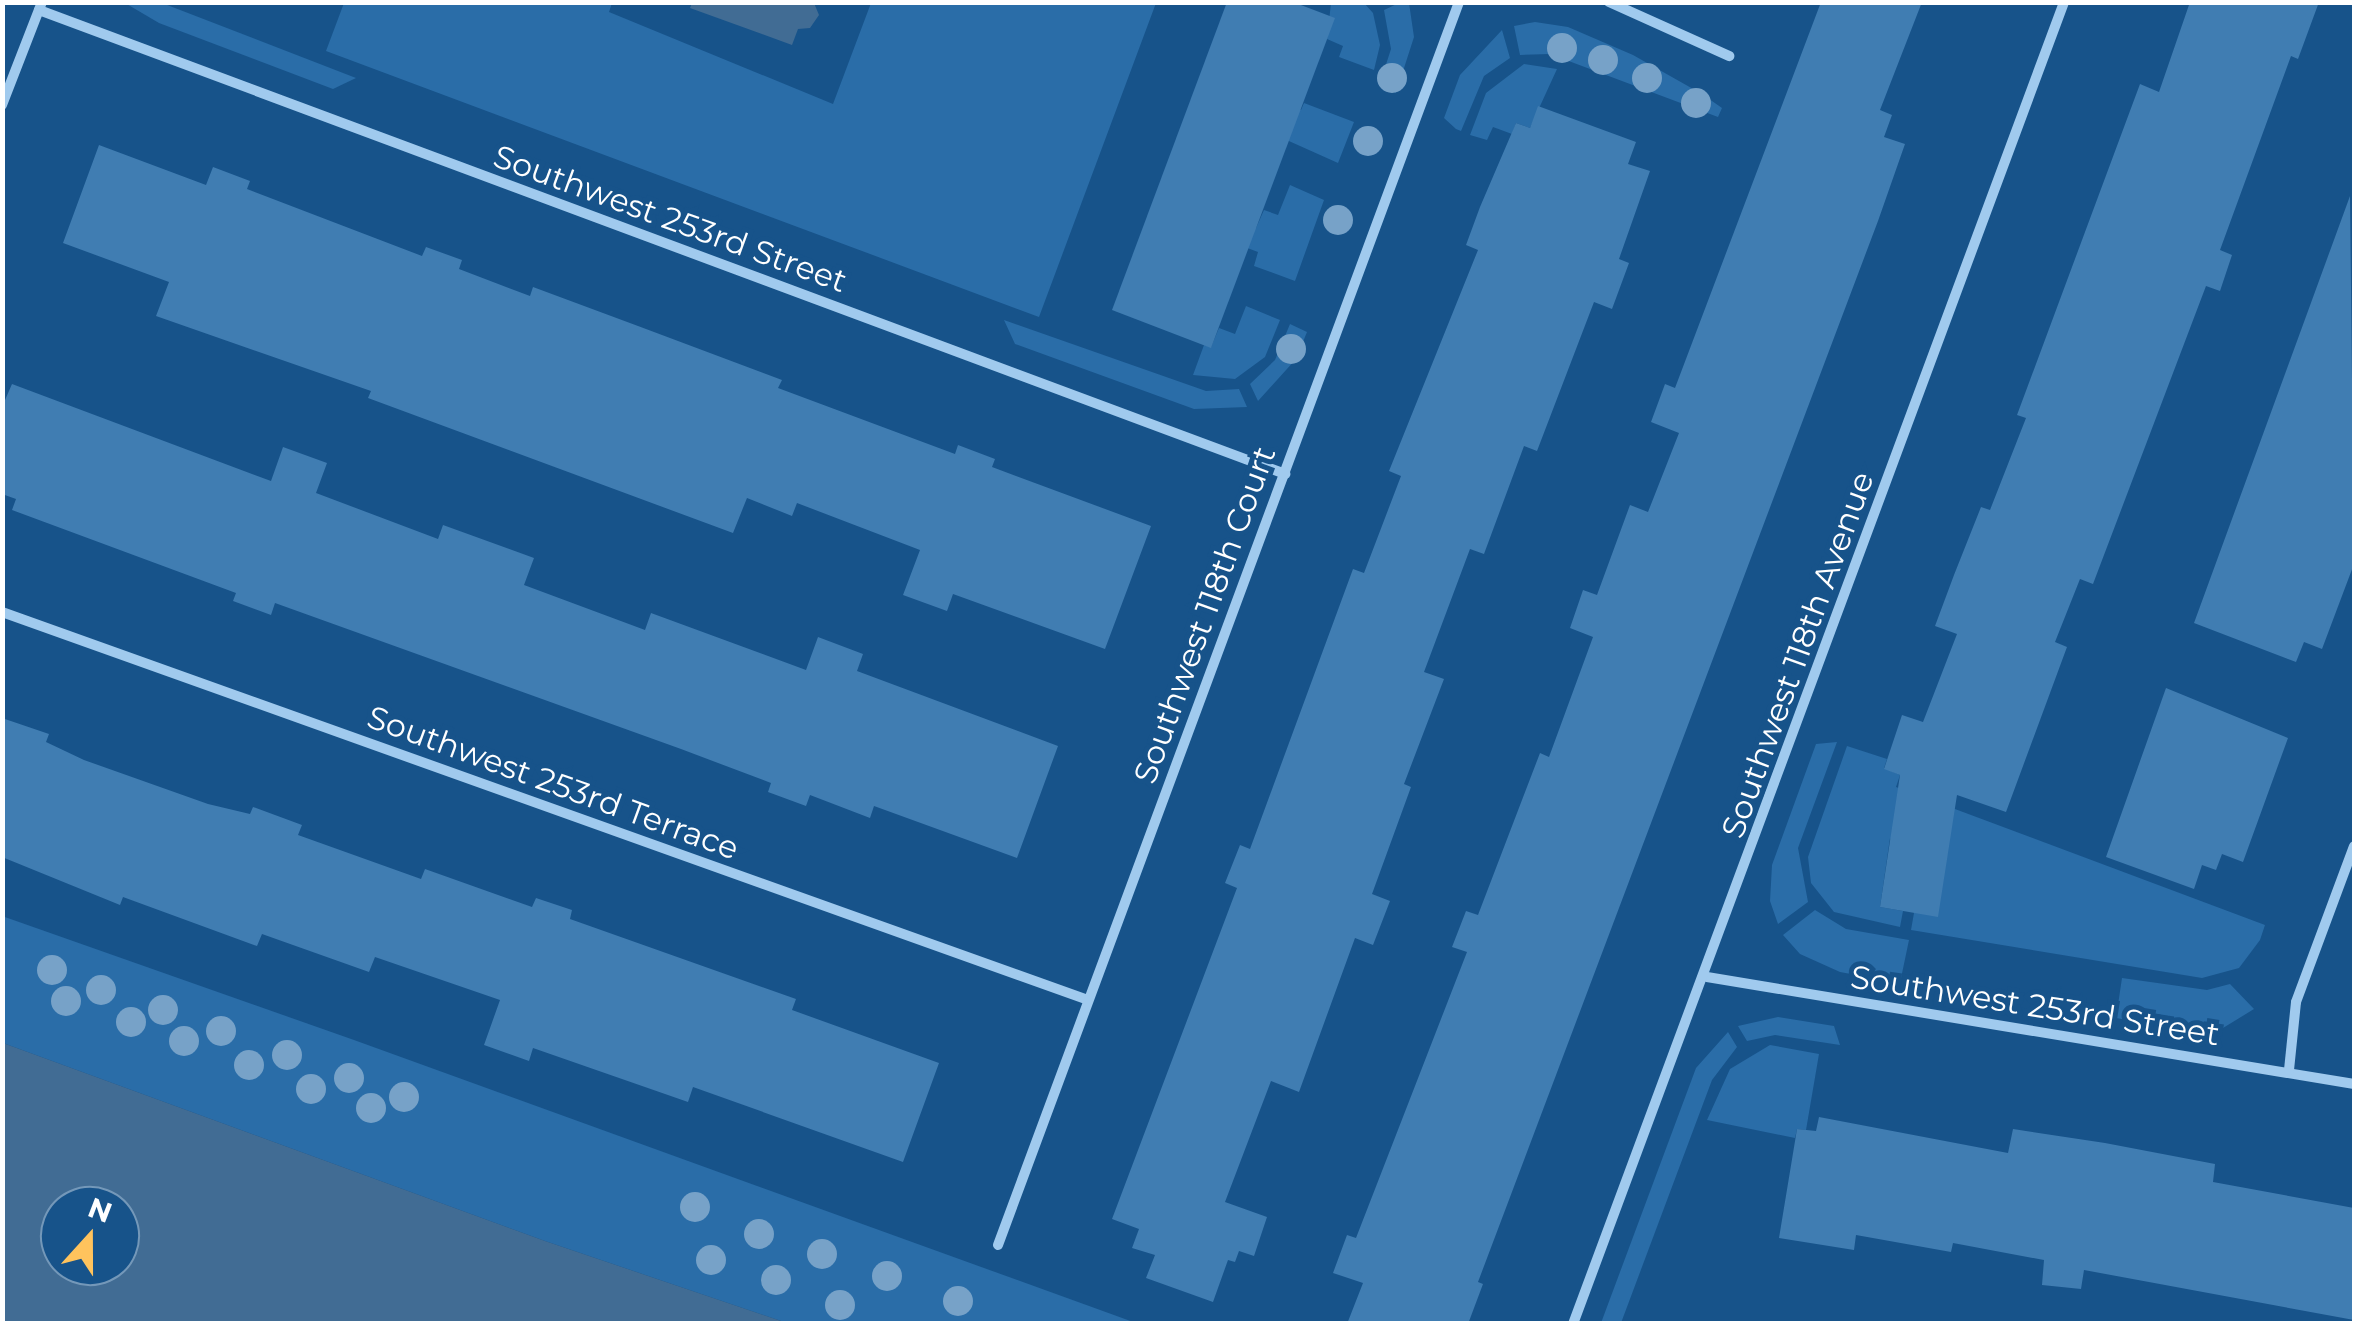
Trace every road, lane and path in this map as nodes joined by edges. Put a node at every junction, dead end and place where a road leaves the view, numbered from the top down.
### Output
1 (1459, 2) edge
2 (1609, 2) edge
3 (2064, 2) edge
4 (40, 6) edge
5 (1729, 56) dead end
6 (2, 105) edge
7 (1285, 474) junction
8 (2, 612) edge
9 (2354, 846) edge
10 (1707, 977) junction
11 (1088, 1000) junction
12 (2289, 1070) junction
13 (2354, 1084) edge
14 (998, 1244) dead end
15 (1573, 1324) edge

1 - 7 street, Southwest 118th Court
2 - 5 street
3 - 10 street, Southwest 118th Avenue
4 - 6 street
4 - 7 street, Southwest 253rd Street
7 - 11 street, Southwest 118th Court
8 - 11 street, Southwest 253rd Terrace
9 - 12 street
10 - 12 street, Southwest 253rd Street
10 - 15 street, Southwest 118th Avenue
11 - 14 street, Southwest 118th Court
12 - 13 street, Southwest 253rd Street

